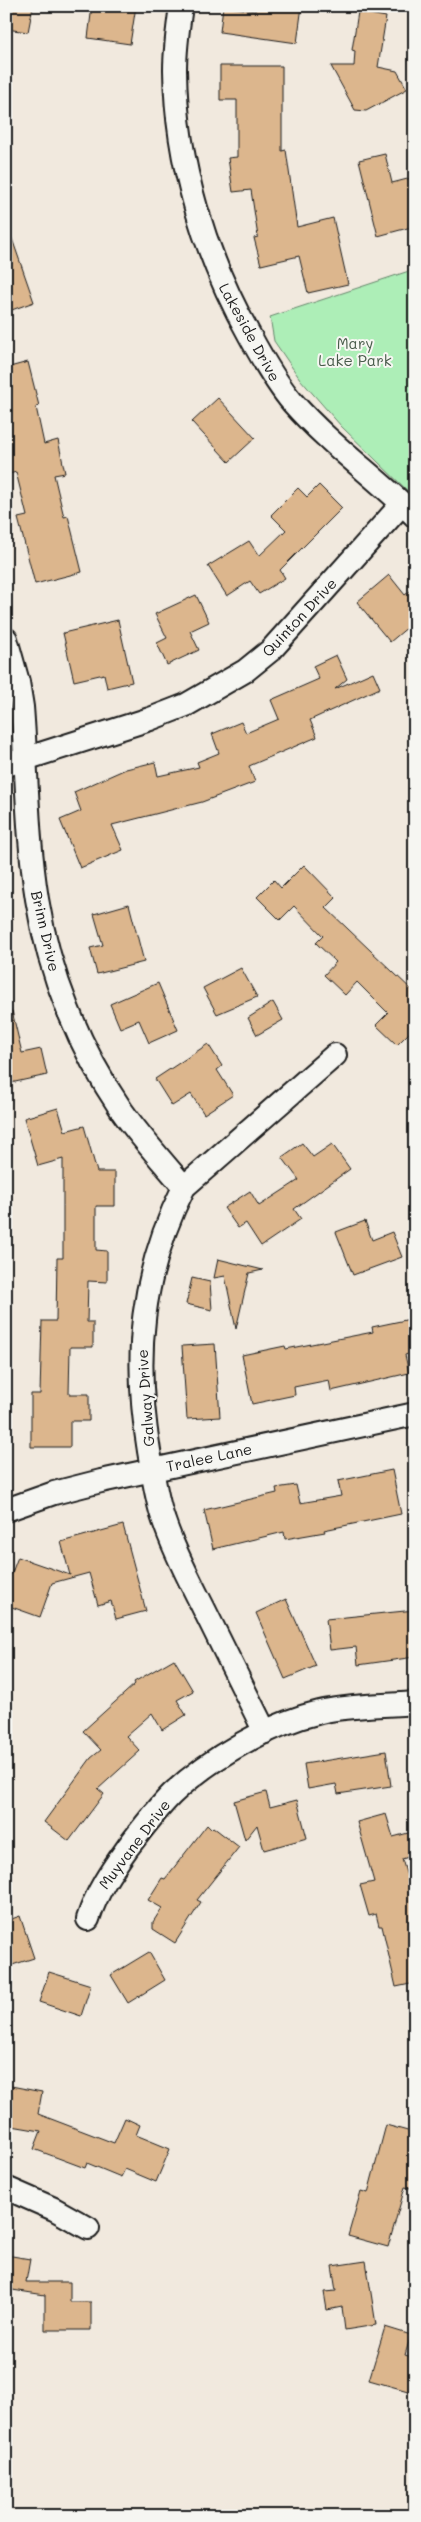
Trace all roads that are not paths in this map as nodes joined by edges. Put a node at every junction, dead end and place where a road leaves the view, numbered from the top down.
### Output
1 (181, 6) edge
2 (408, 510) edge
3 (6, 638) edge
4 (16, 762) edge
5 (335, 1055) dead end
6 (184, 1187) junction
7 (415, 1414) edge
8 (152, 1470) junction
9 (8, 1502) edge
10 (414, 1705) edge
11 (265, 1732) junction
12 (88, 1919) dead end
13 (6, 2188) edge
14 (88, 2228) dead end

1 - 2 street, Lakeside Drive
2 - 4 street, Quinton Drive
3 - 4 street, Brinn Drive
4 - 6 street, Brinn Drive
5 - 6 street, Galway Drive
6 - 8 street, Galway Drive
7 - 8 street, Tralee Lane
8 - 9 street, Tralee Lane
8 - 11 street, Galway Drive
10 - 11 street, Muyvane Drive
11 - 12 street, Muyvane Drive
13 - 14 street

